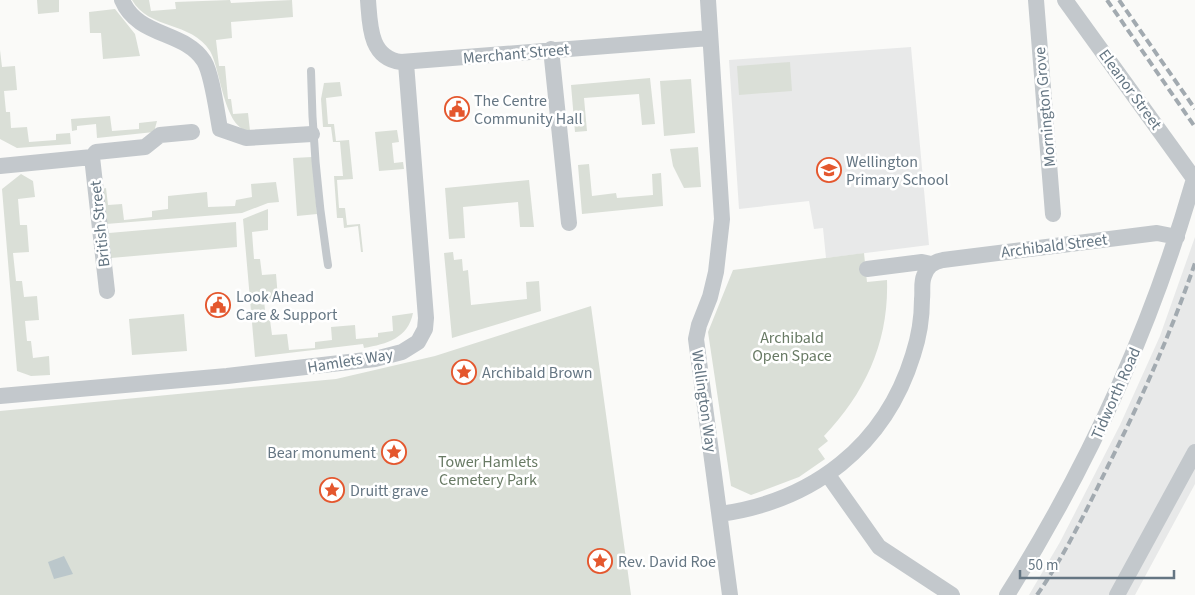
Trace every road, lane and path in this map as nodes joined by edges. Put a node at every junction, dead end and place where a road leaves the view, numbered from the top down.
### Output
1 (122, 0) edge
2 (368, 0) edge
3 (708, 0) edge
4 (1036, 0) edge
5 (1065, 0) edge
6 (710, 38) junction
7 (552, 50) junction
8 (406, 62) junction
9 (311, 71) dead end
10 (192, 132) dead end
11 (312, 134) junction
12 (92, 157) junction
13 (0, 166) edge
14 (1195, 179) edge
15 (1053, 214) dead end
16 (569, 223) dead end
17 (1178, 237) junction
18 (931, 264) junction
19 (328, 265) dead end
20 (867, 269) dead end
21 (106, 291) dead end
22 (0, 396) edge
23 (1195, 452) edge
24 (828, 475) junction
25 (720, 514) junction
26 (730, 595) edge
27 (952, 595) edge
28 (1007, 595) edge
29 (1117, 595) edge

1 - 11 street
2 - 8 street, Merchant Street
3 - 6 street, Wellington Way
4 - 15 street, Mornington Grove
5 - 14 street, Eleanor Street
6 - 7 street, Merchant Street
6 - 25 street, Wellington Way
7 - 8 street, Merchant Street
7 - 16 street
8 - 22 street, Hamlets Way
9 - 11 lane
10 - 12 street, British Street
11 - 19 lane
12 - 13 street, British Street
12 - 21 street, British Street
14 - 17 street, Tidworth Road
17 - 18 street, Archibald Street
17 - 28 street, Tidworth Road
18 - 20 street, Archibald Street
18 - 24 street
23 - 29 street
24 - 25 street
24 - 27 street
25 - 26 street, Wellington Way

